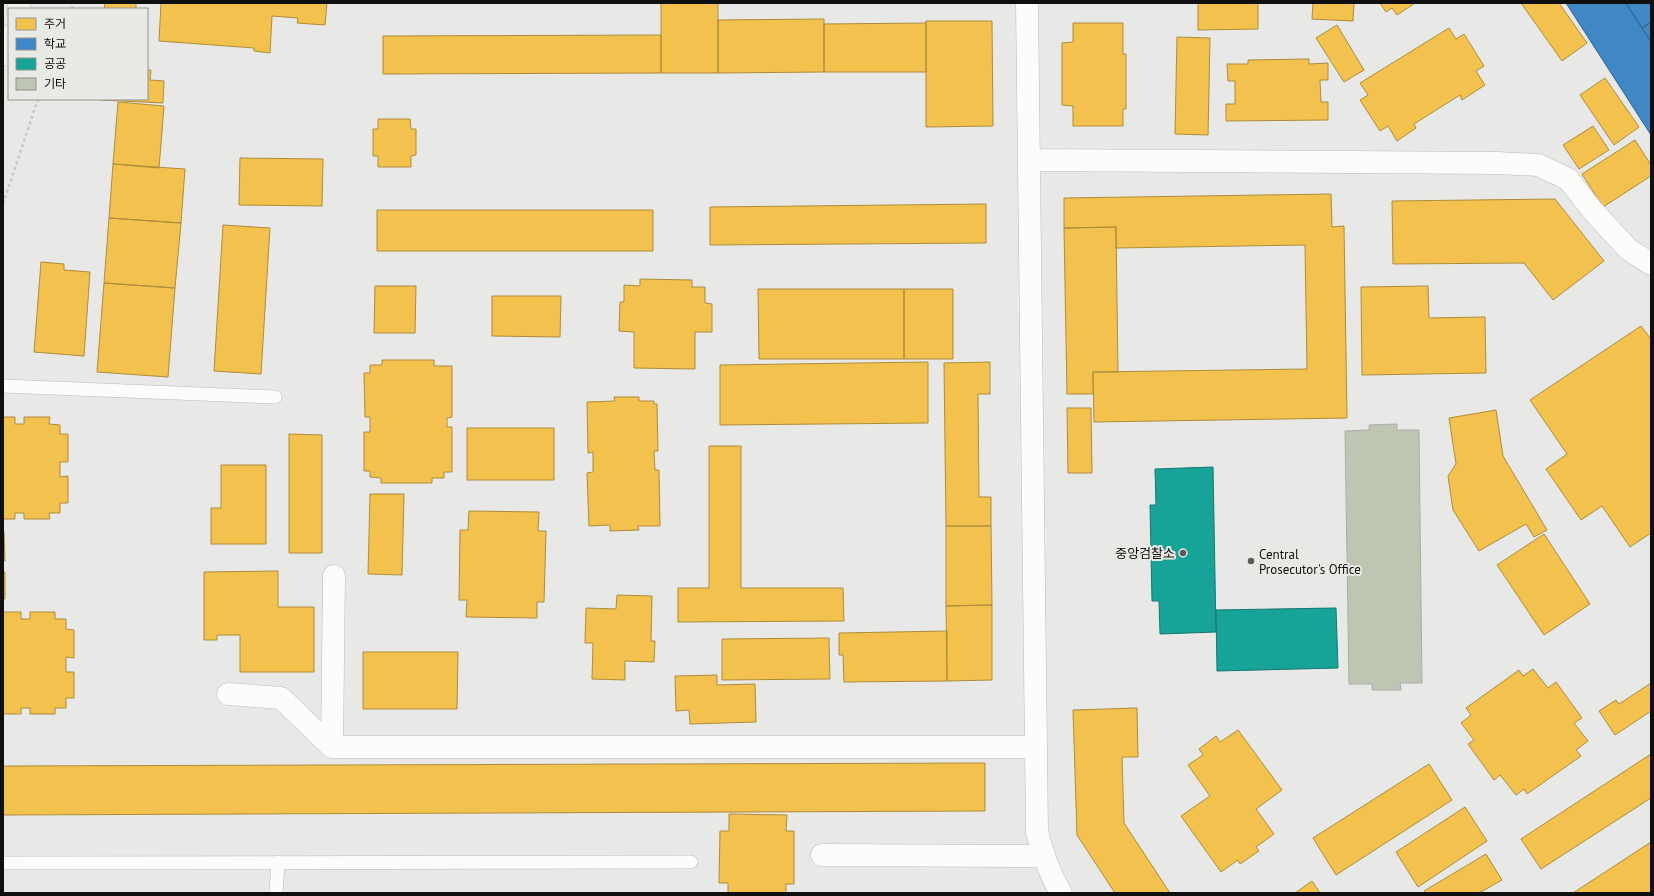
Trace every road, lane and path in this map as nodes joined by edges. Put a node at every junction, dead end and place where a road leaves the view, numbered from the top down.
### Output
1 (1027, 3) edge
2 (8, 39) edge
3 (3, 55) edge
4 (38, 100) edge
5 (1030, 160) junction
6 (3, 204) edge
7 (1651, 264) edge
8 (3, 386) edge
9 (275, 397) dead end
10 (334, 576) dead end
11 (228, 694) dead end
12 (332, 747) junction
13 (1036, 747) junction
14 (822, 855) dead end
15 (1043, 856) junction
16 (278, 862) junction
17 (690, 862) dead end
18 (3, 863) edge
19 (276, 893) edge
20 (1061, 893) edge

1 - 5 street
2 - 3 main road
4 - 6 path
5 - 7 street
5 - 13 street
8 - 9 lane
10 - 12 street
11 - 12 street
12 - 13 street
13 - 15 street
14 - 15 street
15 - 20 street
16 - 17 lane
16 - 18 lane
16 - 19 lane

